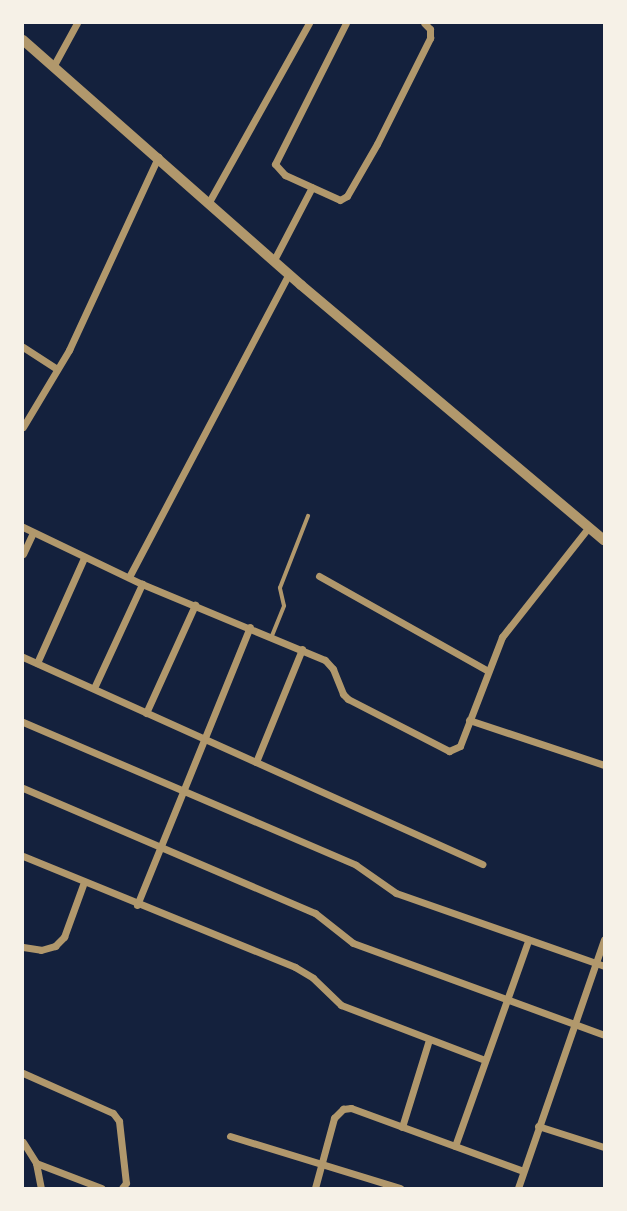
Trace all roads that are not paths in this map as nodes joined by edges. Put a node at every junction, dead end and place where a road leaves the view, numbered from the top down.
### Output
1 (77, 23) edge
2 (309, 23) edge
3 (346, 23) edge
4 (424, 23) edge
5 (23, 40) edge
6 (54, 65) junction
7 (158, 157) junction
8 (312, 187) junction
9 (209, 202) junction
10 (274, 260) junction
11 (289, 274) junction
12 (23, 347) edge
13 (57, 369) junction
14 (23, 427) edge
15 (308, 516) dead end
16 (23, 527) edge
17 (589, 527) junction
18 (33, 533) junction
19 (604, 540) edge
20 (23, 554) edge
21 (84, 558) junction
22 (320, 576) dead end
23 (129, 577) junction
24 (142, 584) junction
25 (195, 605) junction
26 (250, 627) junction
27 (272, 636) junction
28 (302, 649) junction
29 (23, 657) edge
30 (37, 663) junction
31 (488, 671) junction
32 (94, 688) junction
33 (146, 713) junction
34 (469, 720) junction
35 (23, 722) edge
36 (204, 739) junction
37 (256, 762) junction
38 (604, 765) edge
39 (23, 788) edge
40 (184, 790) junction
41 (160, 847) junction
42 (23, 856) edge
43 (482, 864) dead end
44 (84, 882) junction
45 (137, 905) junction
46 (604, 939) edge
47 (528, 941) junction
48 (23, 947) edge
49 (595, 963) junction
50 (604, 966) edge
51 (506, 999) junction
52 (573, 1023) junction
53 (604, 1035) edge
54 (429, 1040) junction
55 (485, 1060) junction
56 (23, 1073) edge
57 (538, 1126) junction
58 (402, 1127) junction
59 (230, 1136) dead end
60 (23, 1142) edge
61 (455, 1146) junction
62 (604, 1147) edge
63 (36, 1163) junction
64 (322, 1164) junction
65 (523, 1171) junction
66 (41, 1188) edge
67 (101, 1188) edge
68 (122, 1188) edge
69 (315, 1188) edge
70 (400, 1188) edge
71 (517, 1188) edge

1 - 6 street
2 - 9 street
3 - 8 street
4 - 8 street
5 - 6 street
6 - 7 street
7 - 9 street
7 - 13 street
8 - 10 street
9 - 10 street
10 - 11 street
11 - 17 street
11 - 23 street
12 - 13 street
13 - 14 street
15 - 27 lane
16 - 18 street
17 - 19 street
17 - 31 street
18 - 20 street
18 - 21 street
21 - 23 street
21 - 30 street
22 - 31 street
23 - 24 street
24 - 25 street
24 - 32 street
25 - 26 street
25 - 33 street
26 - 27 street
26 - 36 street
27 - 28 street
28 - 34 street
28 - 37 street
29 - 30 street
30 - 32 street
31 - 34 street
32 - 33 street
33 - 36 street
34 - 38 street
35 - 40 street
36 - 37 street
36 - 40 street
37 - 43 street
39 - 41 street
40 - 41 street
40 - 47 street
41 - 45 street
41 - 51 street
42 - 44 street
44 - 45 street
44 - 48 street
45 - 54 street
46 - 49 street
47 - 49 street
47 - 51 street
49 - 50 street
49 - 52 street
51 - 52 street
51 - 55 street
52 - 53 street
52 - 57 street
54 - 55 street
54 - 58 street
55 - 61 street
56 - 68 street
57 - 62 street
57 - 65 street
58 - 61 street
58 - 64 street
59 - 64 street
60 - 63 street
61 - 65 street
63 - 66 street
63 - 67 street
64 - 69 street
64 - 70 street
65 - 71 street

